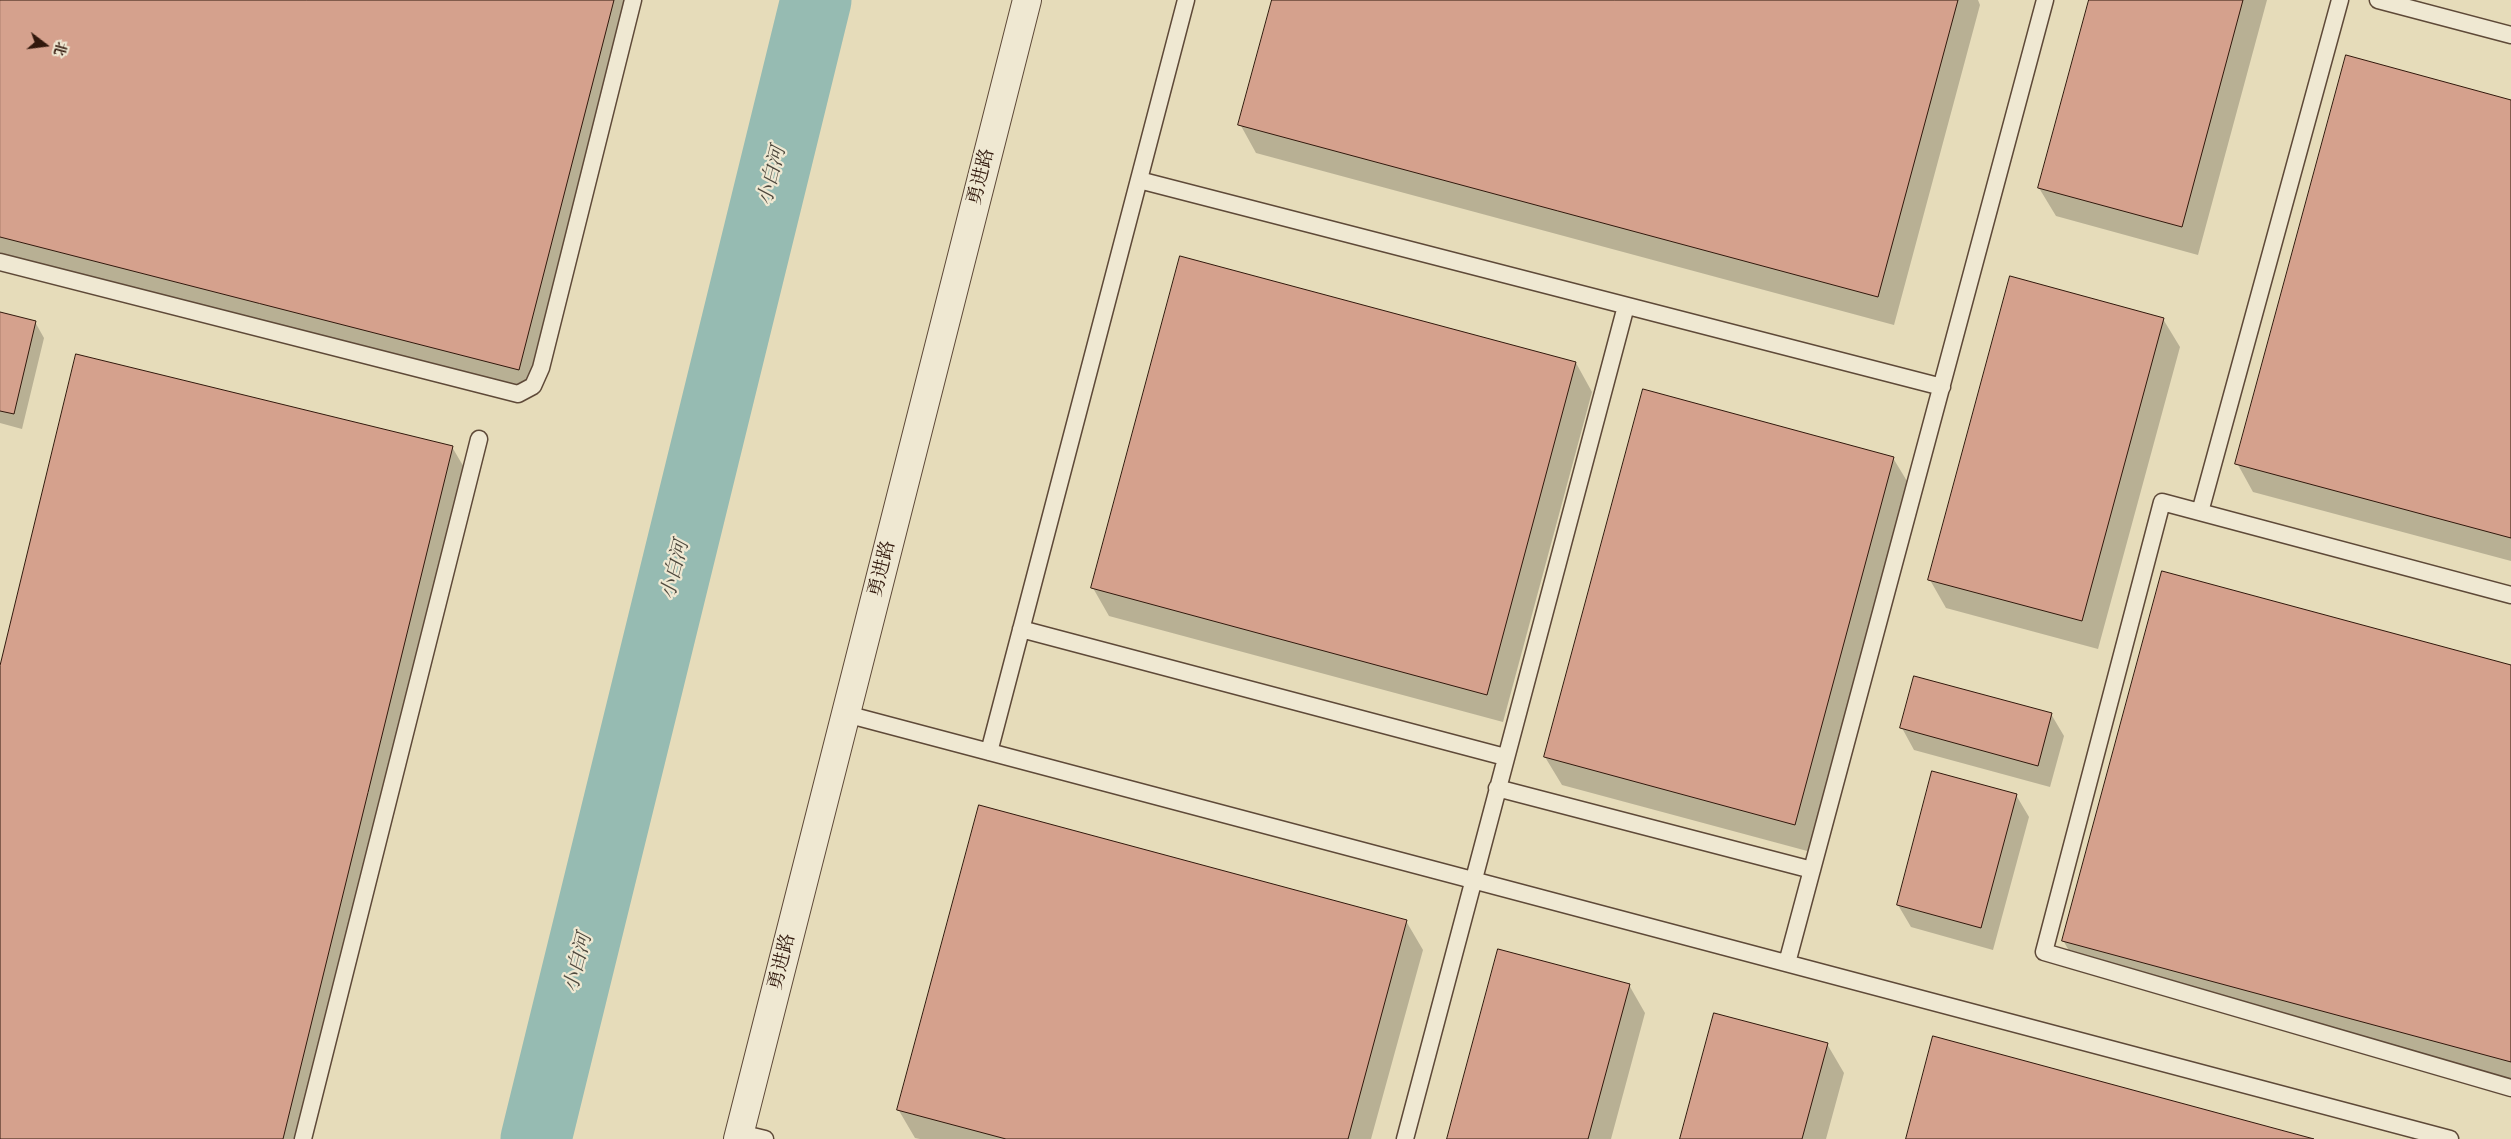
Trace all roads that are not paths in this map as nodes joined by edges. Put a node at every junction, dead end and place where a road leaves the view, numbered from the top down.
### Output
1 (633, 0) edge
2 (1027, 0) edge
3 (1186, 0) edge
4 (2045, 0) edge
5 (2340, 0) edge
6 (2378, 0) edge
7 (2511, 35) edge
8 (1139, 180) junction
9 (0, 262) edge
10 (1626, 306) junction
11 (1942, 387) junction
12 (479, 439) dead end
13 (2200, 512) junction
14 (2511, 595) edge
15 (1021, 629) junction
16 (846, 714) junction
17 (989, 752) junction
18 (1505, 757) junction
19 (1497, 788) junction
20 (1812, 870) junction
21 (1473, 880) junction
22 (1787, 963) junction
23 (2511, 1088) edge
24 (748, 1137) edge
25 (303, 1139) edge
26 (1405, 1139) edge
27 (2450, 1139) edge

1 - 9 lane
2 - 16 street, 勇进路
3 - 8 lane
4 - 11 lane
5 - 13 lane
6 - 7 lane
8 - 10 lane
8 - 15 lane
10 - 11 lane
10 - 18 lane
11 - 20 lane
12 - 25 lane
13 - 14 lane
13 - 23 lane
15 - 17 lane
15 - 18 lane
16 - 17 lane
16 - 24 street, 勇进路
17 - 21 lane
18 - 19 lane
19 - 20 lane
19 - 21 lane
20 - 22 lane
21 - 22 lane
21 - 26 lane
22 - 27 lane

